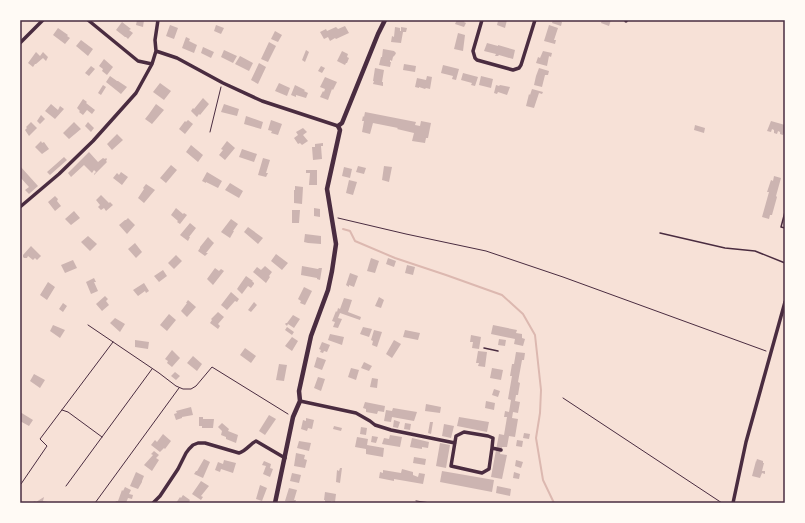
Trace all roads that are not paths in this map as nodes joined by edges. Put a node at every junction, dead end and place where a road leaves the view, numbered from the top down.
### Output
1 (43, 20) edge
2 (88, 20) edge
3 (158, 20) edge
4 (385, 20) edge
5 (482, 20) edge
6 (535, 20) edge
7 (20, 43) edge
8 (156, 51) junction
9 (152, 64) junction
10 (338, 126) junction
11 (20, 207) edge
12 (785, 212) edge
13 (785, 228) edge
14 (660, 233) dead end
15 (785, 263) edge
16 (785, 302) edge
17 (484, 348) dead end
18 (498, 351) dead end
19 (300, 401) junction
20 (455, 443) junction
21 (492, 448) junction
22 (501, 450) dead end
23 (284, 458) junction
24 (153, 503) edge
25 (275, 503) edge
26 (733, 503) edge

1 - 7 street
2 - 9 street
3 - 8 street
4 - 10 street
5 - 6 street
8 - 9 street
8 - 10 street
9 - 11 street
10 - 19 street
12 - 13 lane
14 - 15 lane
16 - 26 street
17 - 18 lane
19 - 20 street
19 - 23 street
20 - 21 street
20 - 21 street
21 - 22 street
23 - 24 street
23 - 25 street

